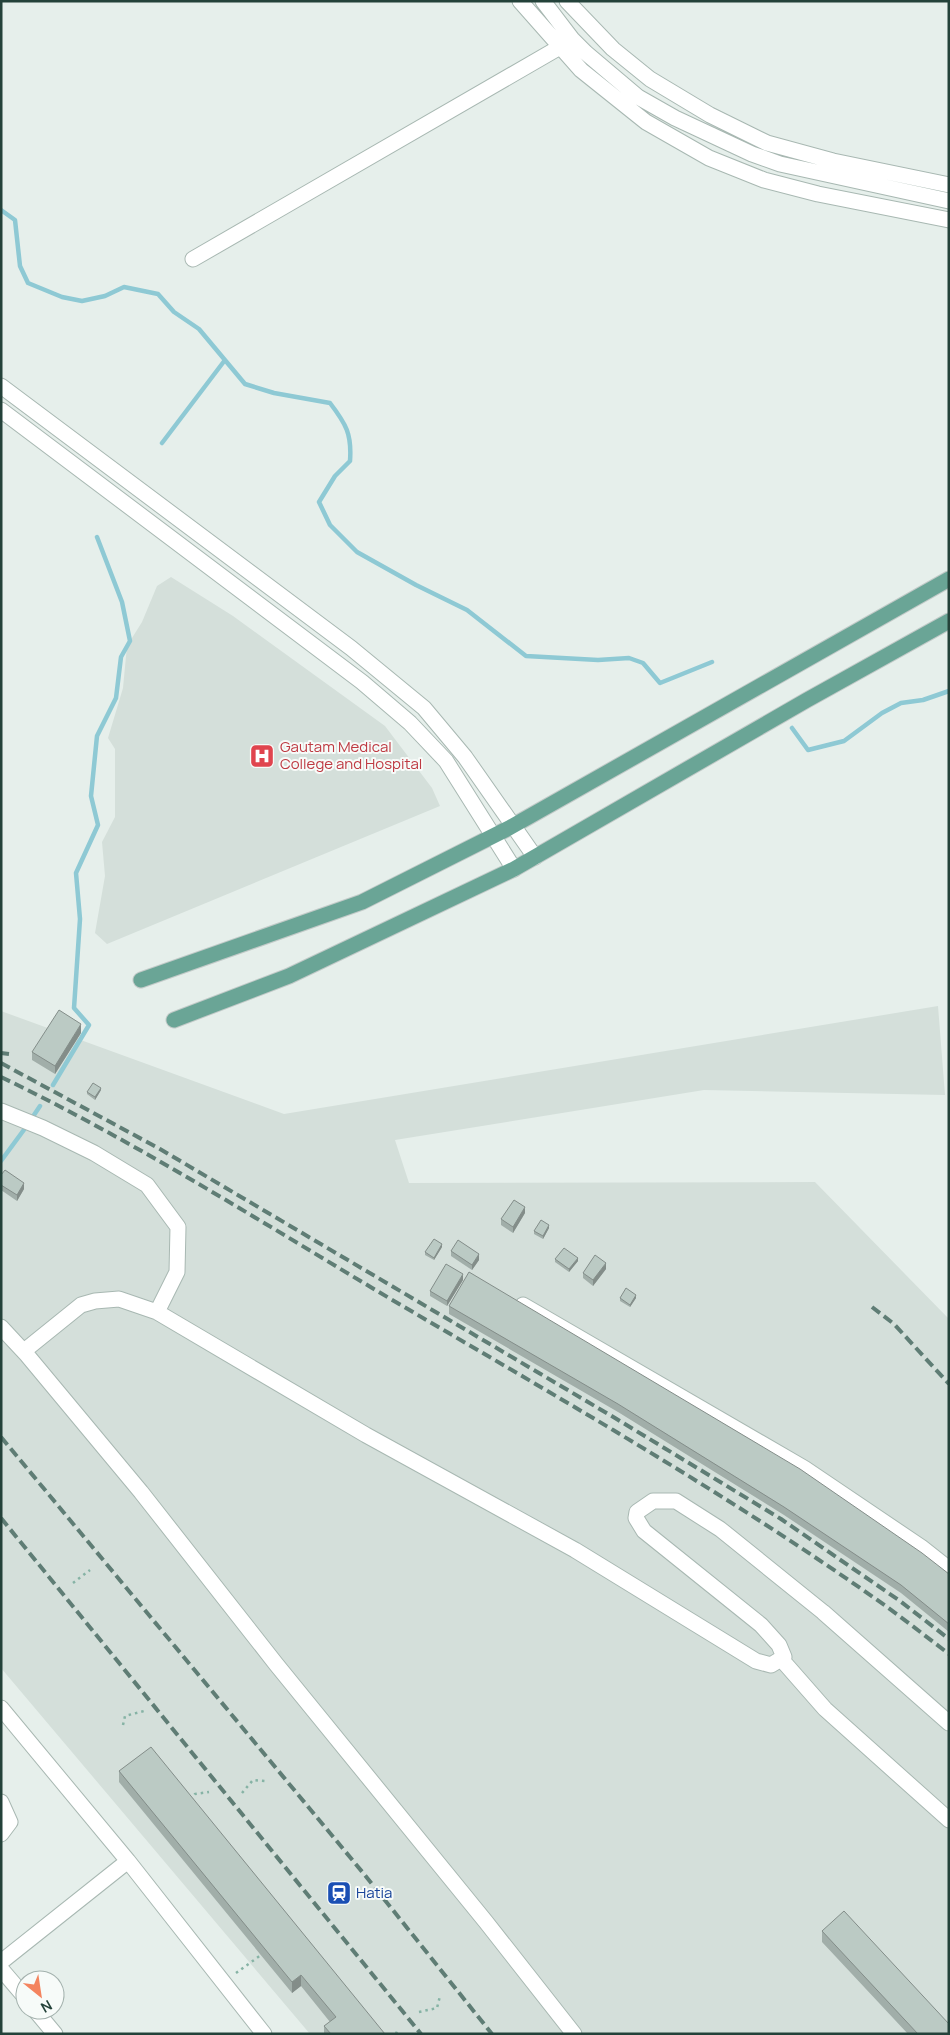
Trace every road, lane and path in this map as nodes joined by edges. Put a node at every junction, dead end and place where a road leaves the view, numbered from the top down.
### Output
1 (520, 1) edge
2 (543, 1) edge
3 (567, 1) edge
4 (560, 47) junction
5 (949, 185) edge
6 (949, 201) edge
7 (949, 220) edge
8 (193, 258) dead end
9 (1, 386) edge
10 (1, 410) edge
11 (949, 579) edge
12 (949, 621) edge
13 (513, 826) junction
14 (494, 836) junction
15 (535, 857) junction
16 (514, 869) junction
17 (141, 980) dead end
18 (174, 1020) dead end
19 (1, 1111) edge
20 (510, 1298) edge
21 (157, 1312) junction
22 (1, 1327) edge
23 (24, 1351) junction
24 (949, 1569) edge
25 (90, 1570) dead end
26 (73, 1583) dead end
27 (782, 1660) junction
28 (1, 1708) edge
29 (144, 1711) dead end
30 (949, 1723) edge
31 (124, 1725) dead end
32 (265, 1781) dead end
33 (209, 1792) dead end
34 (242, 1793) dead end
35 (1, 1802) edge
36 (188, 1804) edge
37 (949, 1820) edge
38 (1, 1834) edge
39 (128, 1861) junction
40 (260, 1955) edge
41 (1, 1962) edge
42 (1, 1969) edge
43 (224, 1982) junction
44 (15, 1985) edge
45 (440, 1996) dead end
46 (419, 2012) dead end
47 (43, 2020) edge
48 (398, 2028) dead end
49 (55, 2034) edge
50 (264, 2034) edge
51 (396, 2034) edge
52 (574, 2034) edge

1 - 4 street
2 - 6 street
3 - 5 street
4 - 7 street
4 - 8 street
9 - 13 street
10 - 14 street
11 - 13 main road
12 - 15 main road
13 - 14 main road
13 - 15 street
14 - 16 street
14 - 17 main road
15 - 16 main road
16 - 18 main road
19 - 21 street
20 - 24 street
21 - 23 street
21 - 27 street
22 - 23 street
23 - 52 street
25 - 26 path
27 - 30 street
27 - 37 street
28 - 39 street
29 - 31 path
32 - 34 path
33 - 36 path
35 - 38 street
39 - 41 street
39 - 43 street
40 - 43 path
42 - 44 street
43 - 50 street
45 - 46 path
47 - 49 street
48 - 51 path

